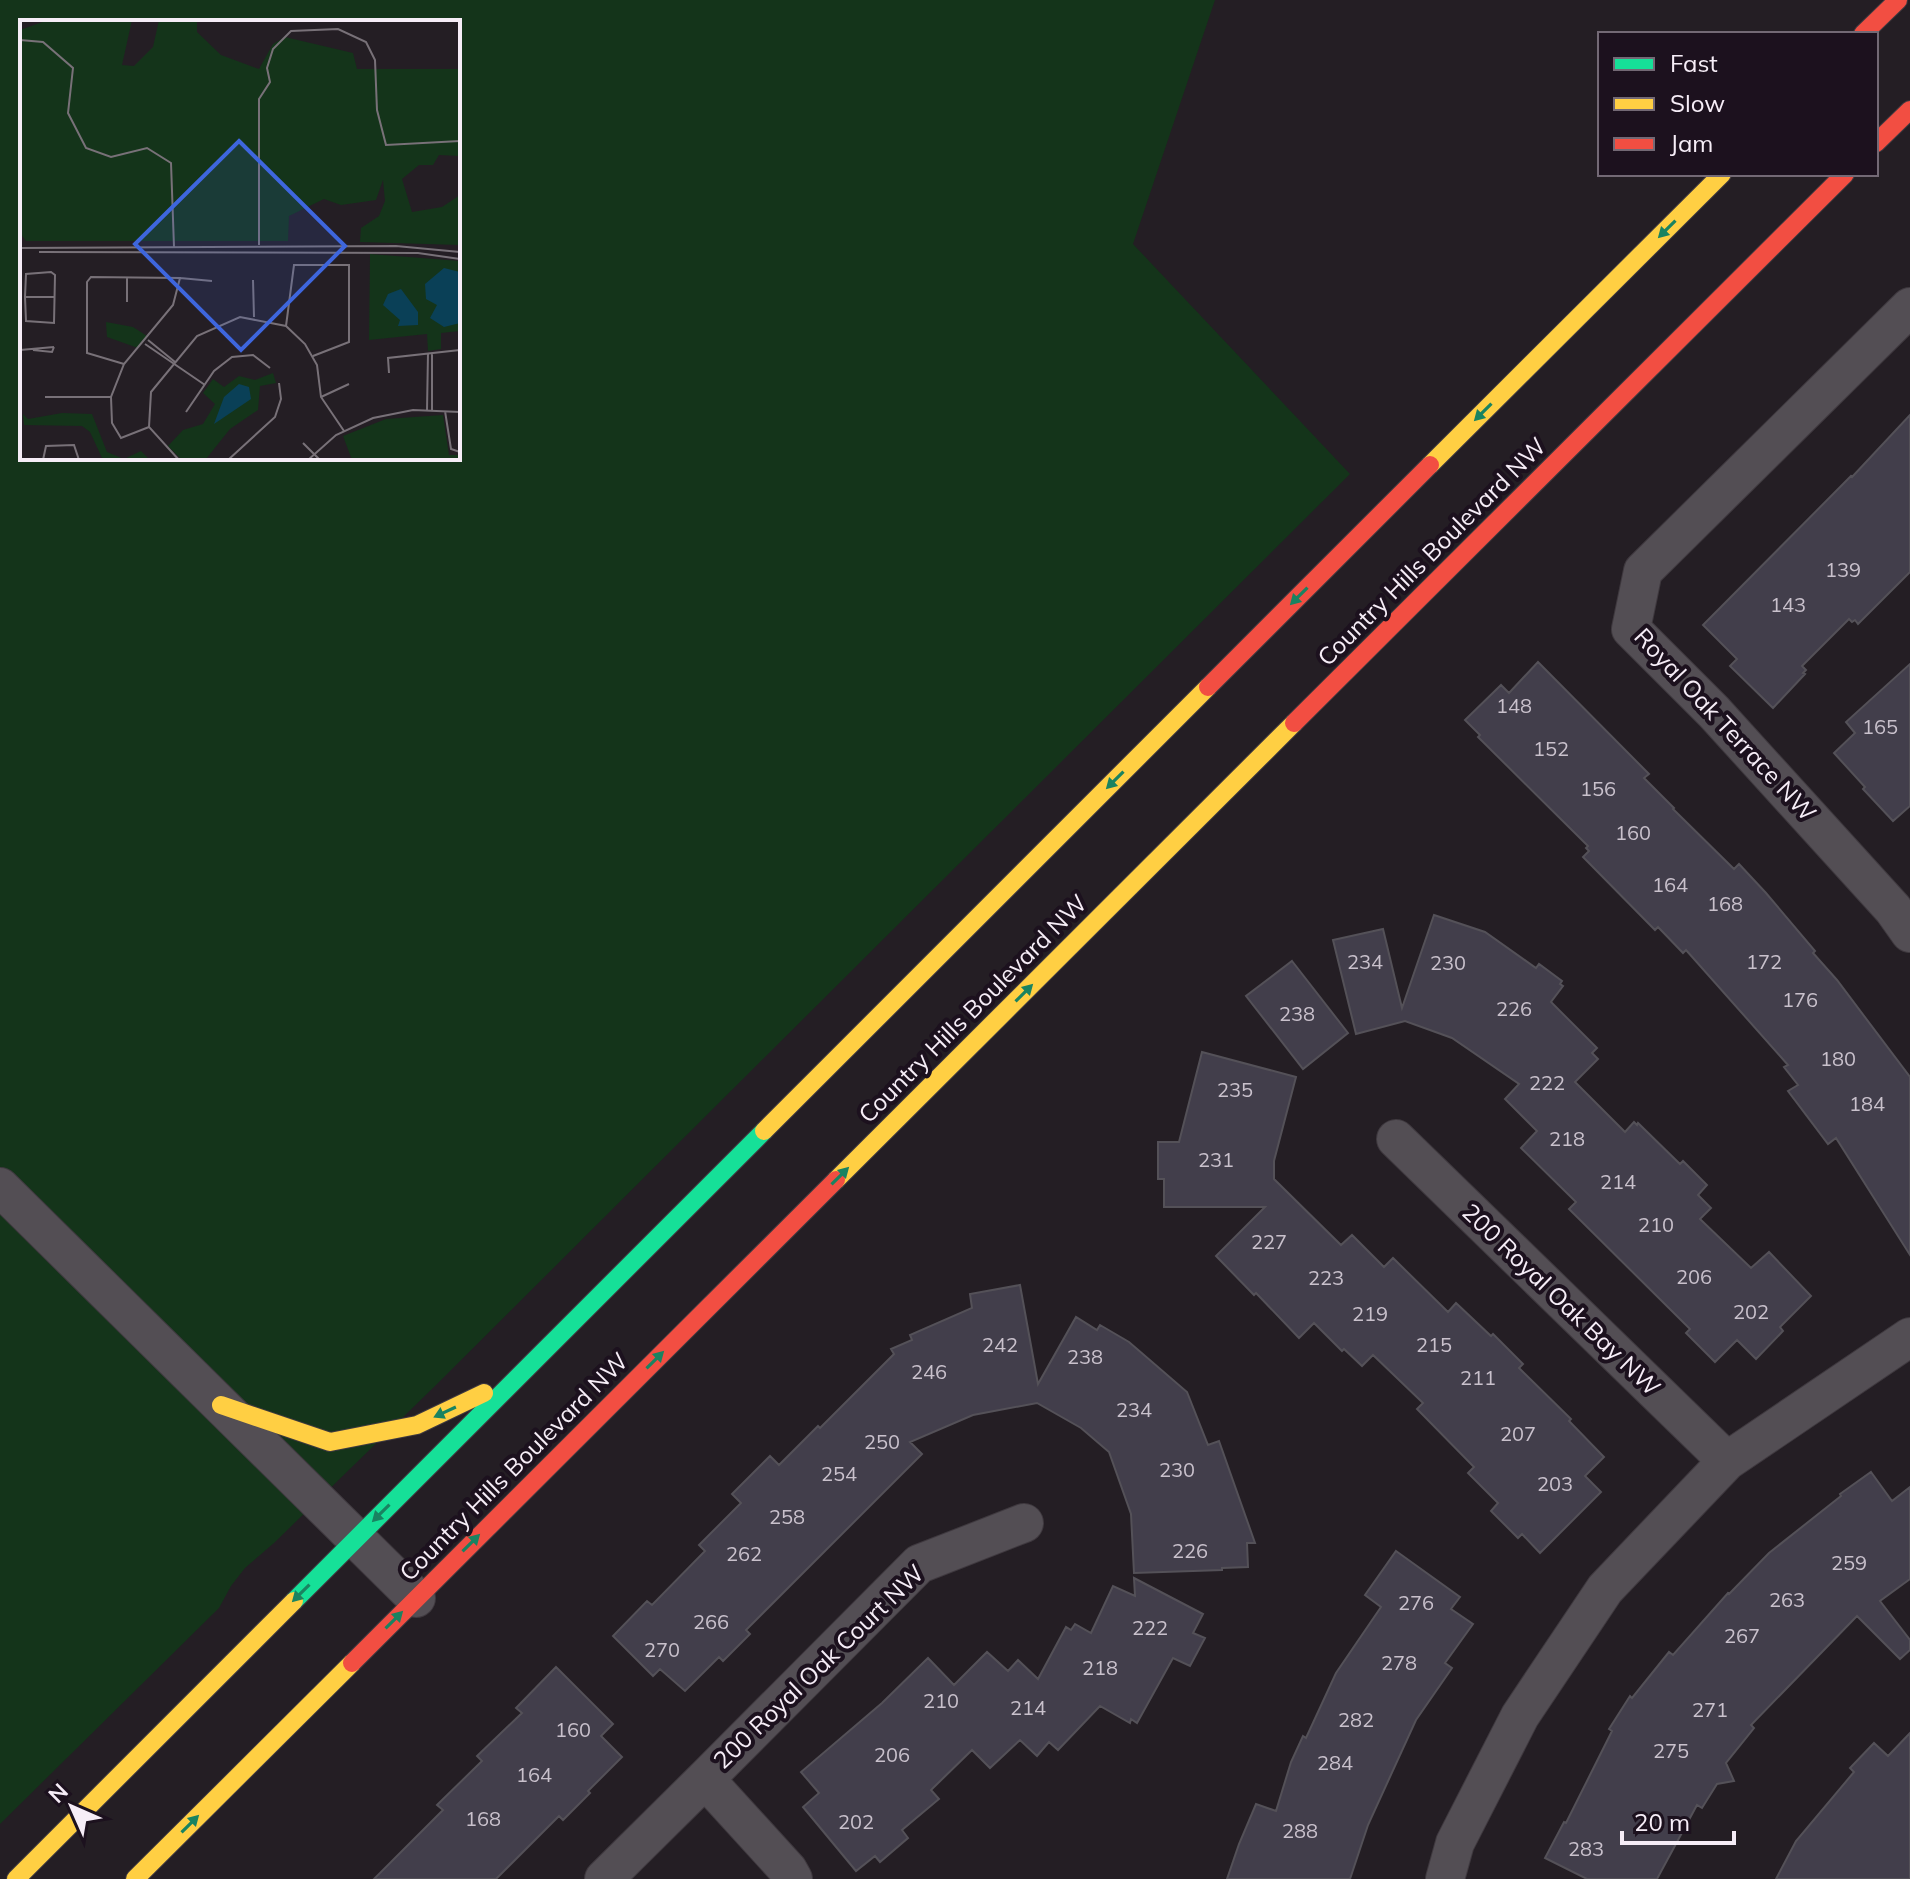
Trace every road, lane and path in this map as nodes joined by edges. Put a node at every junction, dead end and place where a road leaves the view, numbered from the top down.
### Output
1 (1898, 0) edge
2 (1865, 32) edge
3 (1910, 110) edge
4 (1878, 141) edge
5 (1720, 176) edge
6 (1843, 176) edge
7 (1910, 307) edge
8 (1910, 933) edge
9 (1396, 1139) dead end
10 (0, 1187) edge
11 (1910, 1337) edge
12 (515, 1379) junction
13 (221, 1405) junction
14 (1727, 1461) junction
15 (1024, 1523) dead end
16 (356, 1538) junction
17 (416, 1598) junction
18 (705, 1779) junction
19 (16, 1879) edge
20 (135, 1879) edge
21 (604, 1879) edge
22 (793, 1879) edge
23 (1445, 1879) edge

1 - 2 main road
3 - 4 main road
5 -> 12 main road
17 -> 6 main road, Country Hills Boulevard NW
7 - 8 street, Royal Oak Terrace NW
9 - 14 street, 200 Royal Oak Bay NW
10 - 13 street
11 - 14 street
12 -> 13 main road
12 -> 16 main road
13 - 16 street
14 - 23 street
15 - 18 street, 200 Royal Oak Court NW
16 - 17 street
16 -> 19 main road
20 -> 17 main road, Country Hills Boulevard NW
18 - 21 street, 200 Royal Oak Court NW
18 - 22 street

